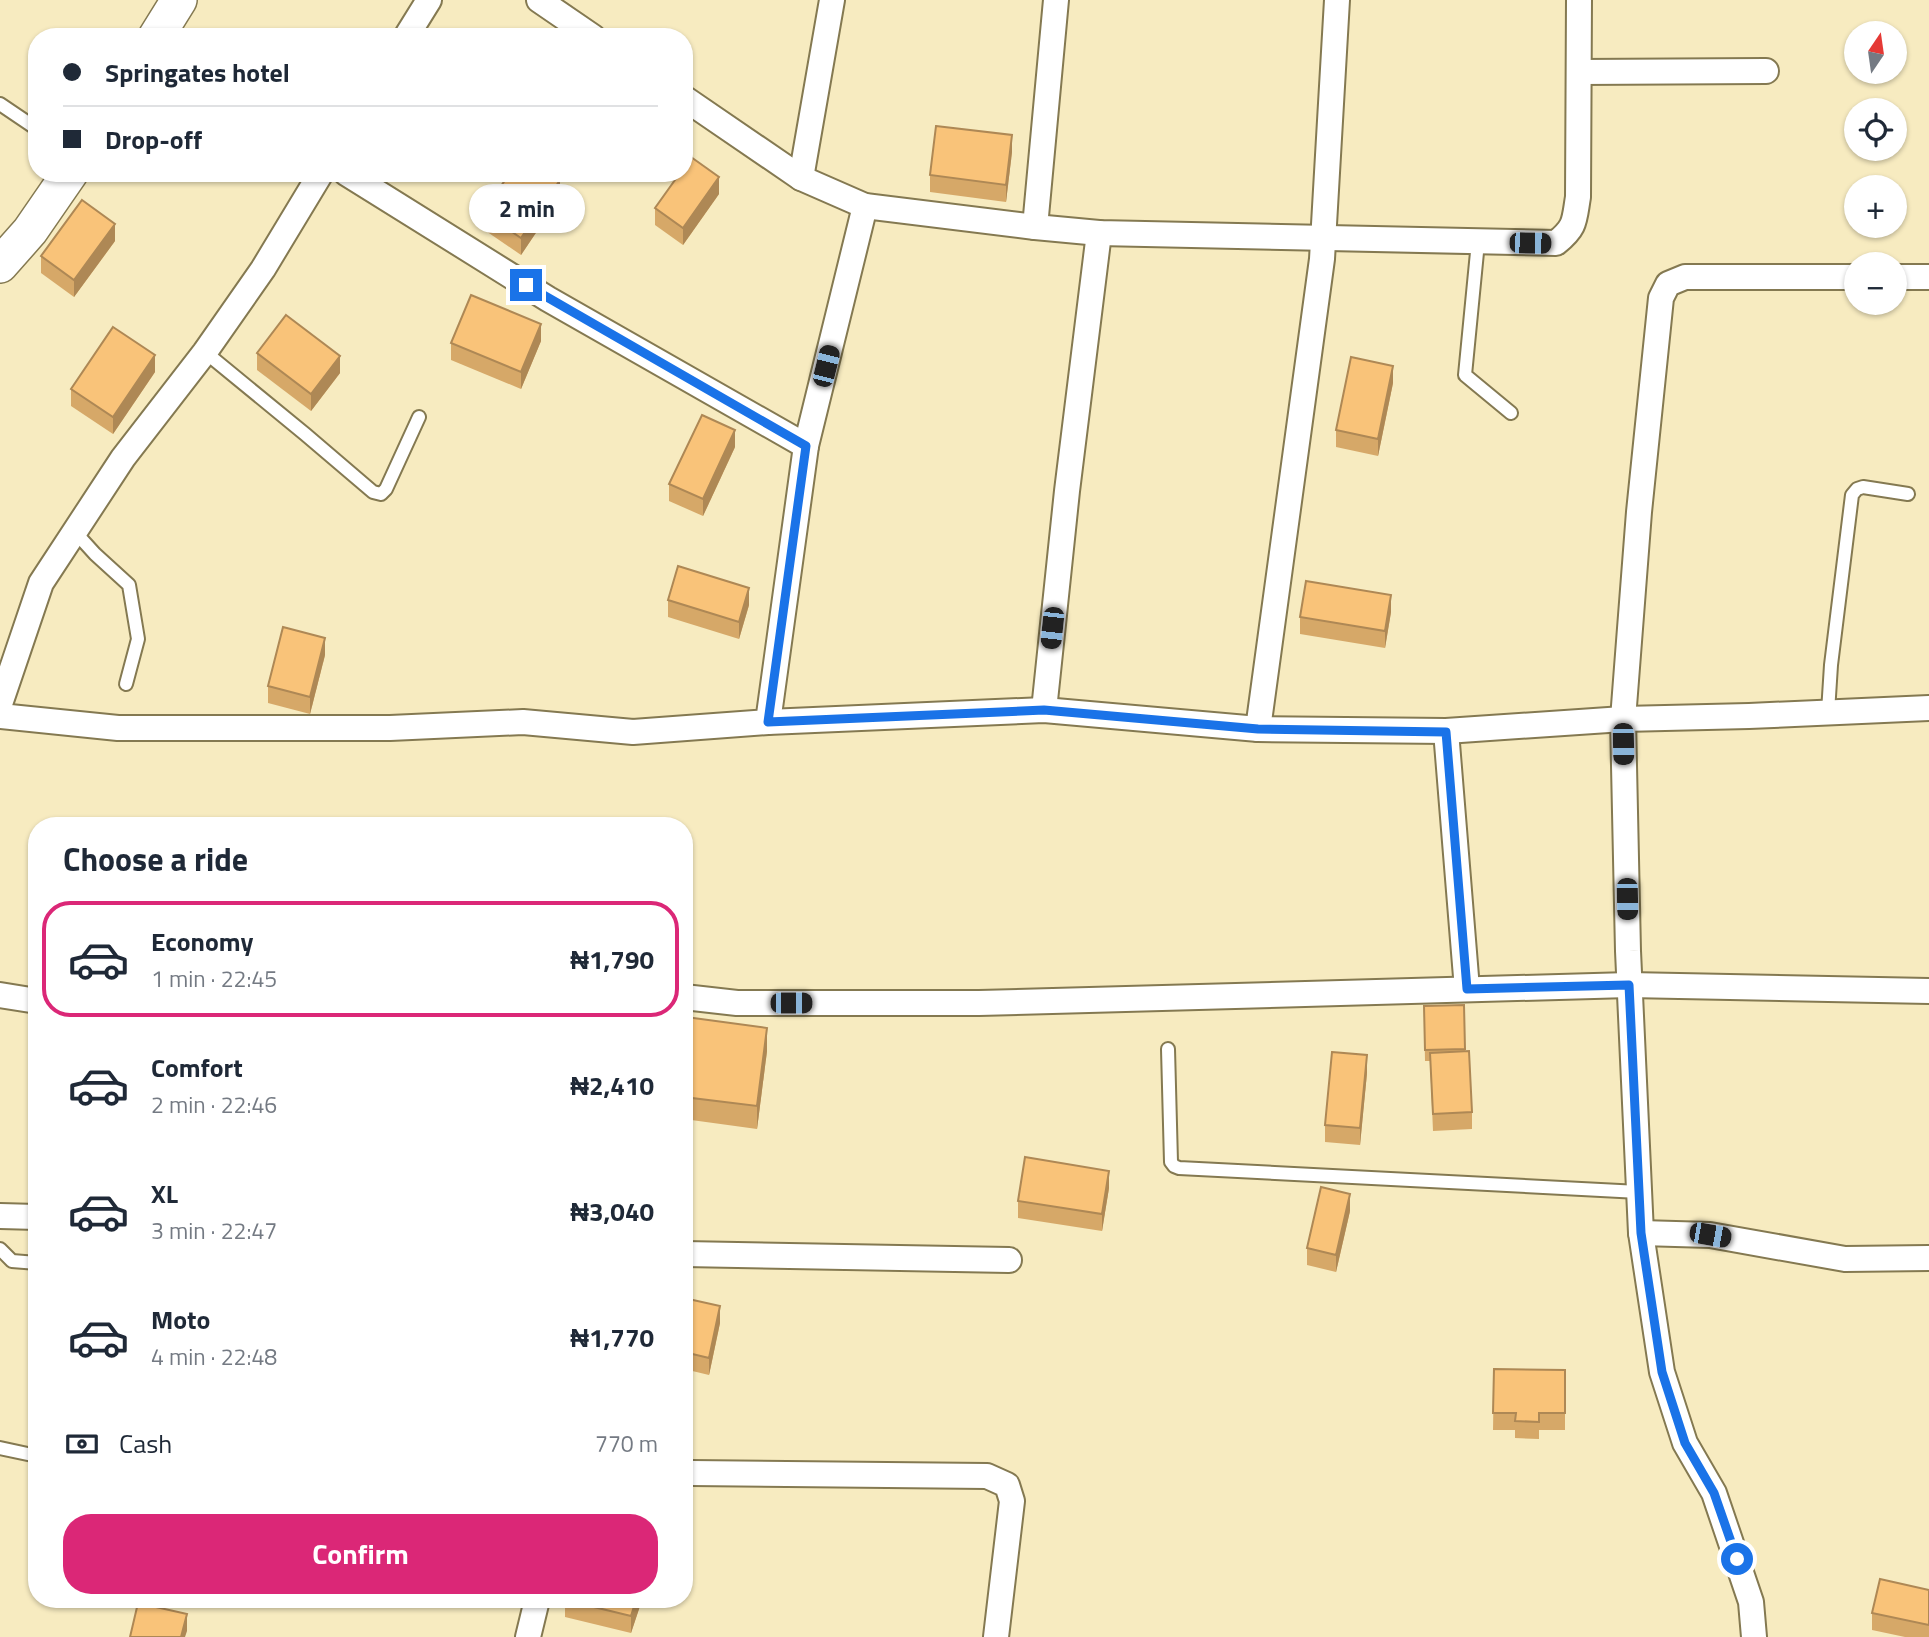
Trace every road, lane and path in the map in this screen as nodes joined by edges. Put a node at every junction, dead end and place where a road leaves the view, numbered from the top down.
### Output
1 (179, 0) edge
2 (429, 0) edge
3 (539, 0) edge
4 (832, 0) edge
5 (1056, 0) edge
6 (1337, 0) edge
7 (1579, 0) edge
8 (162, 28) edge
9 (412, 28) edge
10 (580, 28) edge
11 (1766, 71) dead end
12 (1579, 72) junction
13 (0, 104) edge
14 (693, 104) edge
15 (28, 122) edge
16 (802, 178) junction
17 (64, 182) edge
18 (316, 182) edge
19 (360, 182) edge
20 (865, 206) junction
21 (1035, 227) junction
22 (1099, 233) junction
23 (1323, 239) junction
24 (1478, 242) junction
25 (0, 265) edge
26 (1844, 277) edge
27 (1907, 277) edge
28 (1929, 277) edge
29 (205, 352) junction
30 (1511, 413) dead end
31 (419, 417) dead end
32 (806, 446) junction
33 (1908, 494) dead end
34 (75, 532) junction
35 (126, 684) dead end
36 (0, 704) edge
37 (1929, 708) edge
38 (1044, 710) junction
39 (1828, 712) junction
40 (0, 716) edge
41 (1623, 719) junction
42 (768, 722) junction
43 (1258, 729) junction
44 (1446, 732) junction
45 (1629, 985) junction
46 (1467, 989) junction
47 (1929, 991) edge
48 (0, 995) edge
49 (693, 998) edge
50 (28, 1000) edge
51 (1168, 1049) dead end
52 (1639, 1192) junction
53 (0, 1216) edge
54 (28, 1217) edge
55 (1641, 1233) junction
56 (0, 1249) edge
57 (693, 1254) edge
58 (1929, 1258) edge
59 (1009, 1260) dead end
60 (28, 1262) edge
61 (0, 1448) edge
62 (28, 1454) edge
63 (693, 1473) edge
64 (535, 1608) edge
65 (528, 1637) edge
66 (996, 1637) edge
67 (1754, 1637) edge

1 - 8 street
2 - 9 street
3 - 10 street
4 - 16 street
5 - 21 street
6 - 23 street
7 - 12 street
11 - 12 street
12 - 24 street
13 - 15 lane
14 - 16 street
16 - 20 street
17 - 25 street
18 - 29 street
19 - 32 street
20 - 21 street
20 - 32 street
21 - 22 street
22 - 23 street
22 - 38 street
23 - 24 street
23 - 43 street
24 - 30 lane
26 - 41 street
27 - 28 street
29 - 31 lane
29 - 34 street
32 - 42 street
33 - 39 lane
34 - 35 lane
34 - 36 street
37 - 39 street
38 - 42 street
38 - 43 street
39 - 41 street
40 - 42 street
41 - 44 street
41 - 45 street
43 - 44 street
44 - 46 street
45 - 46 street
45 - 47 street
45 - 52 street
46 - 49 street
48 - 50 street
51 - 52 lane
52 - 55 street
53 - 54 street
55 - 58 street
55 - 67 street
56 - 60 lane
57 - 59 street
61 - 62 lane
63 - 66 street
64 - 65 street

